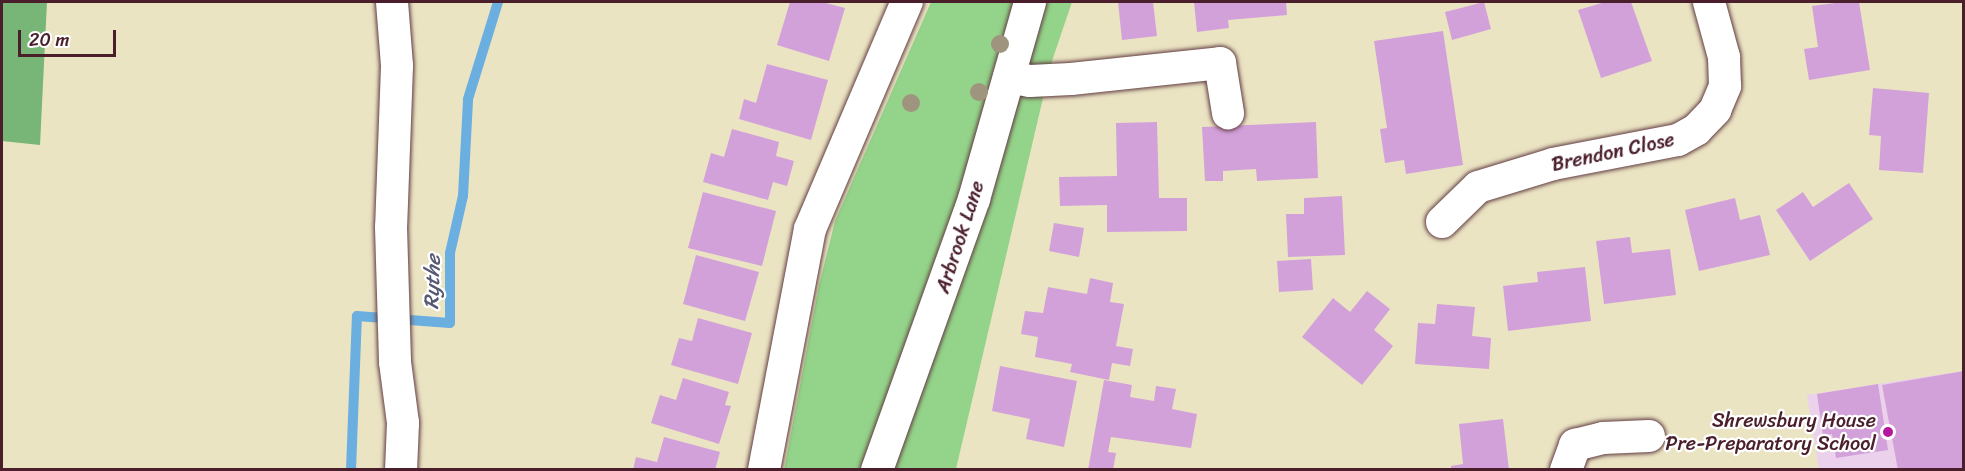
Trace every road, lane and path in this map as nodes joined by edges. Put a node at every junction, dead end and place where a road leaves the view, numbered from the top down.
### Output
1 (392, 2) edge
2 (907, 2) edge
3 (1030, 2) edge
4 (1709, 2) edge
5 (1009, 77) junction
6 (1228, 113) dead end
7 (1442, 222) dead end
8 (1649, 436) dead end
9 (401, 470) edge
10 (764, 470) edge
11 (877, 470) edge
12 (1566, 470) edge

1 - 9 street
2 - 10 street
3 - 5 street, Arbrook Lane
4 - 7 street, Brendon Close
5 - 6 street
5 - 11 street, Arbrook Lane
8 - 12 street

